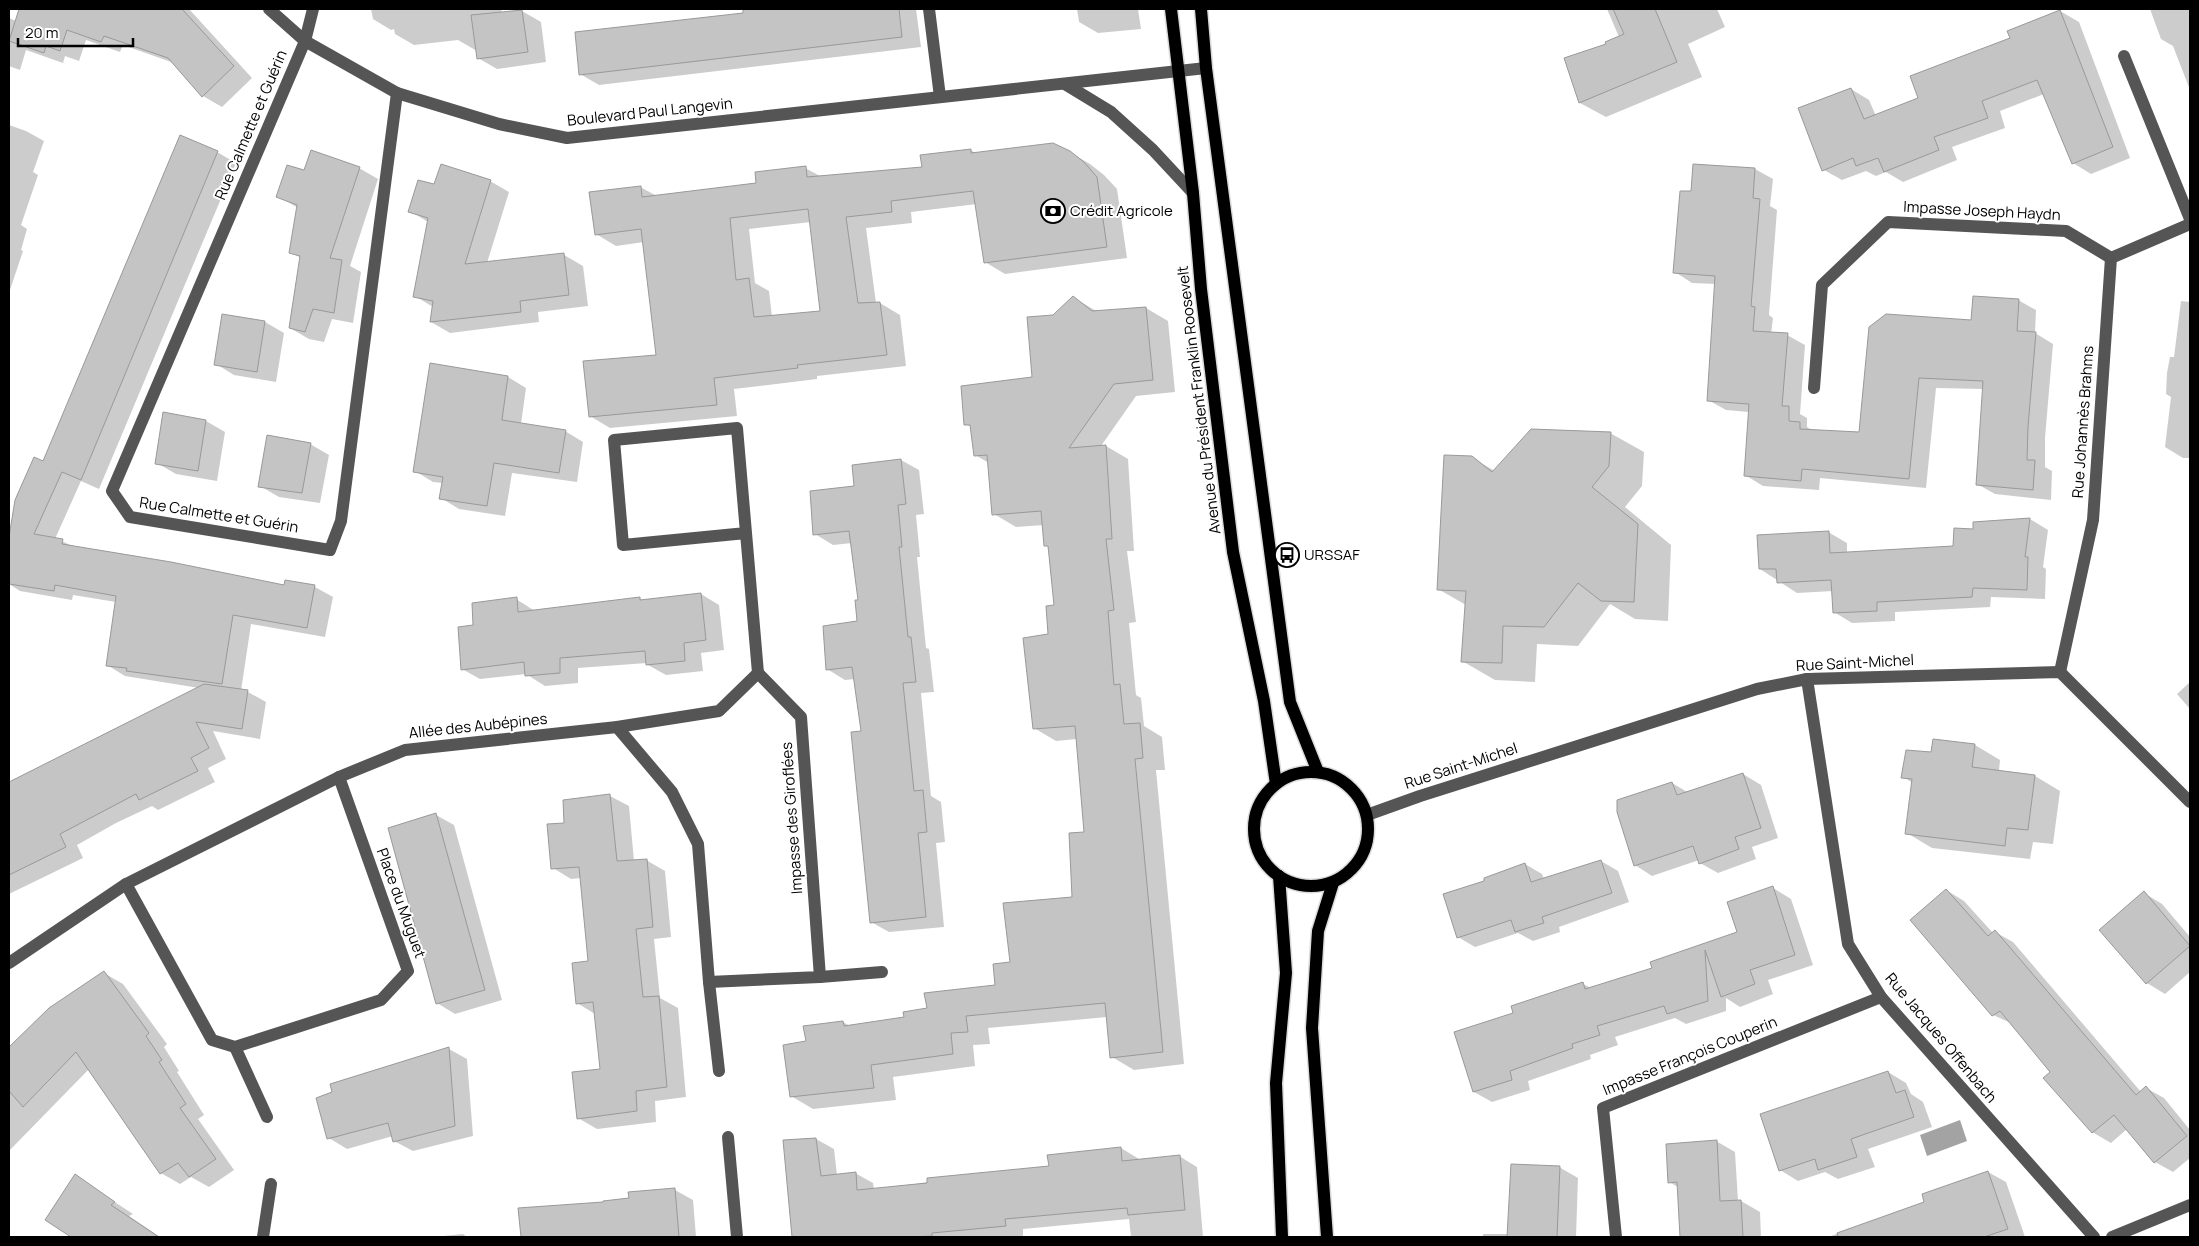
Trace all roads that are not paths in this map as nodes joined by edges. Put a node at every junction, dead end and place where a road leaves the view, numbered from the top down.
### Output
1 (269, 9) edge
2 (314, 9) edge
3 (929, 9) edge
4 (1171, 9) edge
5 (1201, 9) edge
6 (305, 41) junction
7 (2124, 56) dead end
8 (1206, 68) junction
9 (1180, 71) junction
10 (1065, 84) junction
11 (398, 93) junction
12 (940, 97) junction
13 (1193, 193) junction
14 (2190, 219) edge
15 (2190, 224) edge
16 (2111, 258) junction
17 (1814, 388) dead end
18 (746, 533) junction
19 (2060, 672) junction
20 (758, 673) junction
21 (1807, 679) junction
22 (618, 727) junction
23 (1318, 772) junction
24 (339, 777) junction
25 (1276, 784) junction
26 (2190, 802) edge
27 (1367, 815) junction
28 (1279, 876) junction
29 (1333, 883) junction
30 (126, 884) junction
31 (9, 963) edge
32 (882, 972) dead end
33 (820, 977) junction
34 (709, 982) junction
35 (1881, 997) junction
36 (235, 1047) junction
37 (719, 1072) dead end
38 (267, 1117) dead end
39 (728, 1137) dead end
40 (271, 1184) dead end
41 (2190, 1205) edge
42 (263, 1237) edge
43 (737, 1237) edge
44 (1282, 1237) edge
45 (1327, 1237) edge
46 (1616, 1237) edge
47 (2094, 1237) edge
48 (2112, 1237) edge

1 - 6 street, Boulevard Paul Langevin
2 - 6 street
3 - 12 street
4 - 9 main road, Avenue du Président Franklin Roosevelt
5 - 8 main road
6 - 11 street, Boulevard Paul Langevin
6 - 11 street, Rue Calmette et Guérin
7 - 14 street
8 - 9 street, Boulevard Paul Langevin
8 - 23 main road
9 - 10 street, Boulevard Paul Langevin
9 - 13 main road, Avenue du Président Franklin Roosevelt
10 - 12 street, Boulevard Paul Langevin
10 - 13 street
11 - 12 street, Boulevard Paul Langevin
13 - 25 main road, Avenue du Président Franklin Roosevelt
15 - 16 street
16 - 17 street, Impasse Joseph Haydn
16 - 19 street, Rue Johannès Brahms
18 - 18 street
18 - 20 street
19 - 21 street, Rue Saint-Michel
19 - 26 street
20 - 22 street, Allée des Aubépines
20 - 33 street, Impasse des Giroflées
21 - 27 street, Rue Saint-Michel
21 - 35 street, Rue Jacques Offenbach
22 - 24 street, Allée des Aubépines
22 - 34 street
23 - 25 main road
23 - 27 main road
24 - 30 street, Allée des Aubépines
24 - 36 street, Place du Muguet
25 - 28 main road
27 - 29 main road
28 - 29 main road
28 - 44 main road
29 - 45 main road
30 - 31 street, Allée des Aubépines
30 - 36 street
32 - 33 street
33 - 34 street
34 - 37 street
35 - 46 street, Impasse François Couperin
35 - 47 street, Rue Jacques Offenbach
36 - 38 street
39 - 43 street
40 - 42 street
41 - 48 street

